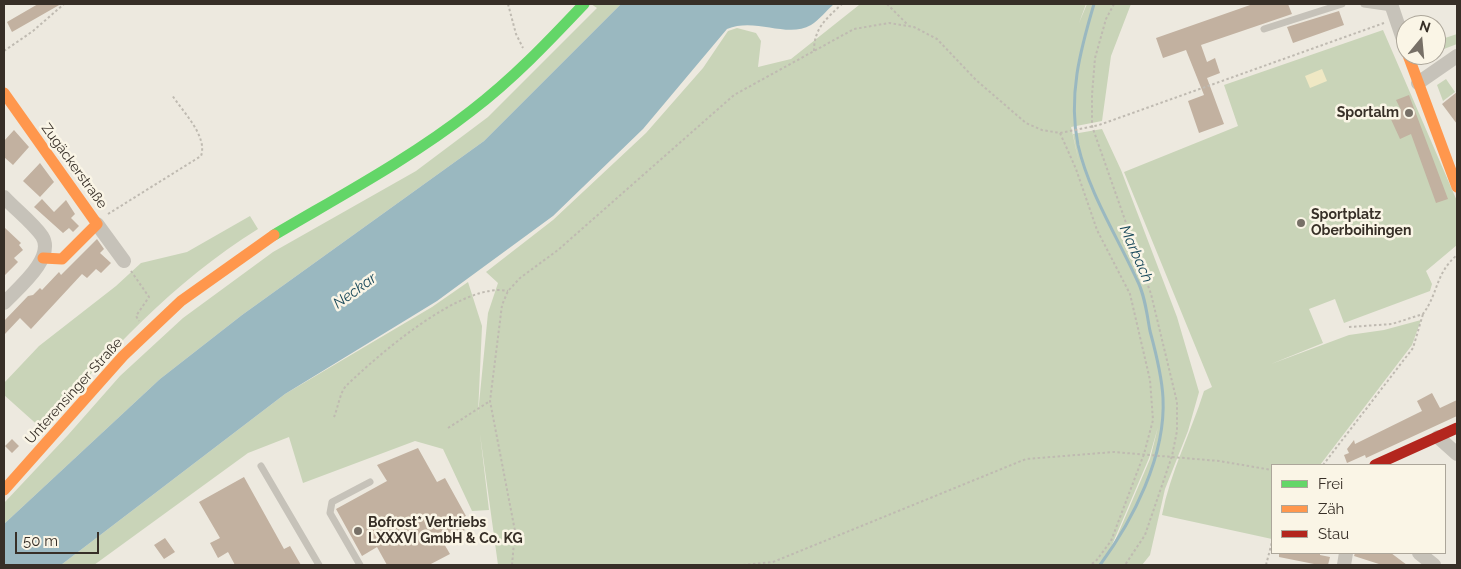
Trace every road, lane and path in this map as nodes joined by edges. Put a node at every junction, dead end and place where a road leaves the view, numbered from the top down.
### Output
1 (64, 4) edge
2 (508, 4) edge
3 (584, 4) edge
4 (842, 4) edge
5 (887, 4) edge
6 (1114, 4) edge
7 (1342, 4) edge
8 (1364, 4) edge
9 (1393, 10) edge
10 (910, 26) junction
11 (1264, 29) dead end
12 (814, 51) junction
13 (4, 52) edge
14 (1457, 56) edge
15 (531, 61) junction
16 (1412, 65) edge
17 (1418, 83) junction
18 (4, 93) edge
19 (172, 95) dead end
20 (1092, 126) junction
21 (1060, 133) junction
22 (1455, 174) edge
23 (1457, 187) edge
24 (4, 197) edge
25 (97, 224) junction
26 (1457, 255) edge
27 (43, 258) junction
28 (124, 261) joint
29 (508, 291) junction
30 (4, 303) edge
31 (1422, 314) junction
32 (1349, 327) dead end
33 (146, 334) junction
34 (490, 401) junction
35 (334, 417) dead end
36 (448, 428) dead end
37 (1457, 428) edge
38 (1438, 438) junction
39 (1144, 454) junction
40 (1457, 454) edge
41 (1172, 456) junction
42 (1324, 464) edge
43 (1378, 464) edge
44 (261, 466) dead end
45 (1271, 470) edge
46 (370, 482) dead end
47 (4, 490) edge
48 (1271, 546) edge
49 (1420, 554) edge
50 (319, 565) edge
51 (360, 565) edge
52 (512, 565) edge
53 (743, 565) edge
54 (1090, 565) edge
55 (1125, 565) edge
56 (1266, 565) edge
57 (1434, 565) edge

1 - 13 path
2 - 15 path
3 - 15 street, Unterensinger Straße
4 - 12 path
5 - 10 path
6 - 20 path
7 - 11 lane
8 - 9 lane
9 - 20 path
10 - 12 path
10 - 21 path
12 - 29 path
14 - 17 street
15 - 33 street, Unterensinger Straße
16 - 17 street
17 - 22 street
18 - 25 street, Zugäckerstraße
19 - 25 path
20 - 21 path
20 - 41 path
21 - 39 path
22 - 23 street
24 - 27 street
25 - 27 street, Zugäckerstraße
25 - 28 street
26 - 31 path
27 - 30 street
28 - 33 path
29 - 34 path
29 - 35 path
31 - 32 path
31 - 42 path
33 - 47 street, Unterensinger Straße
34 - 36 path
34 - 52 path
37 - 38 street
38 - 40 street
38 - 43 street
39 - 41 path
39 - 53 path
39 - 54 path
41 - 45 path
41 - 55 path
44 - 50 lane
46 - 51 lane
48 - 56 path
49 - 57 street

